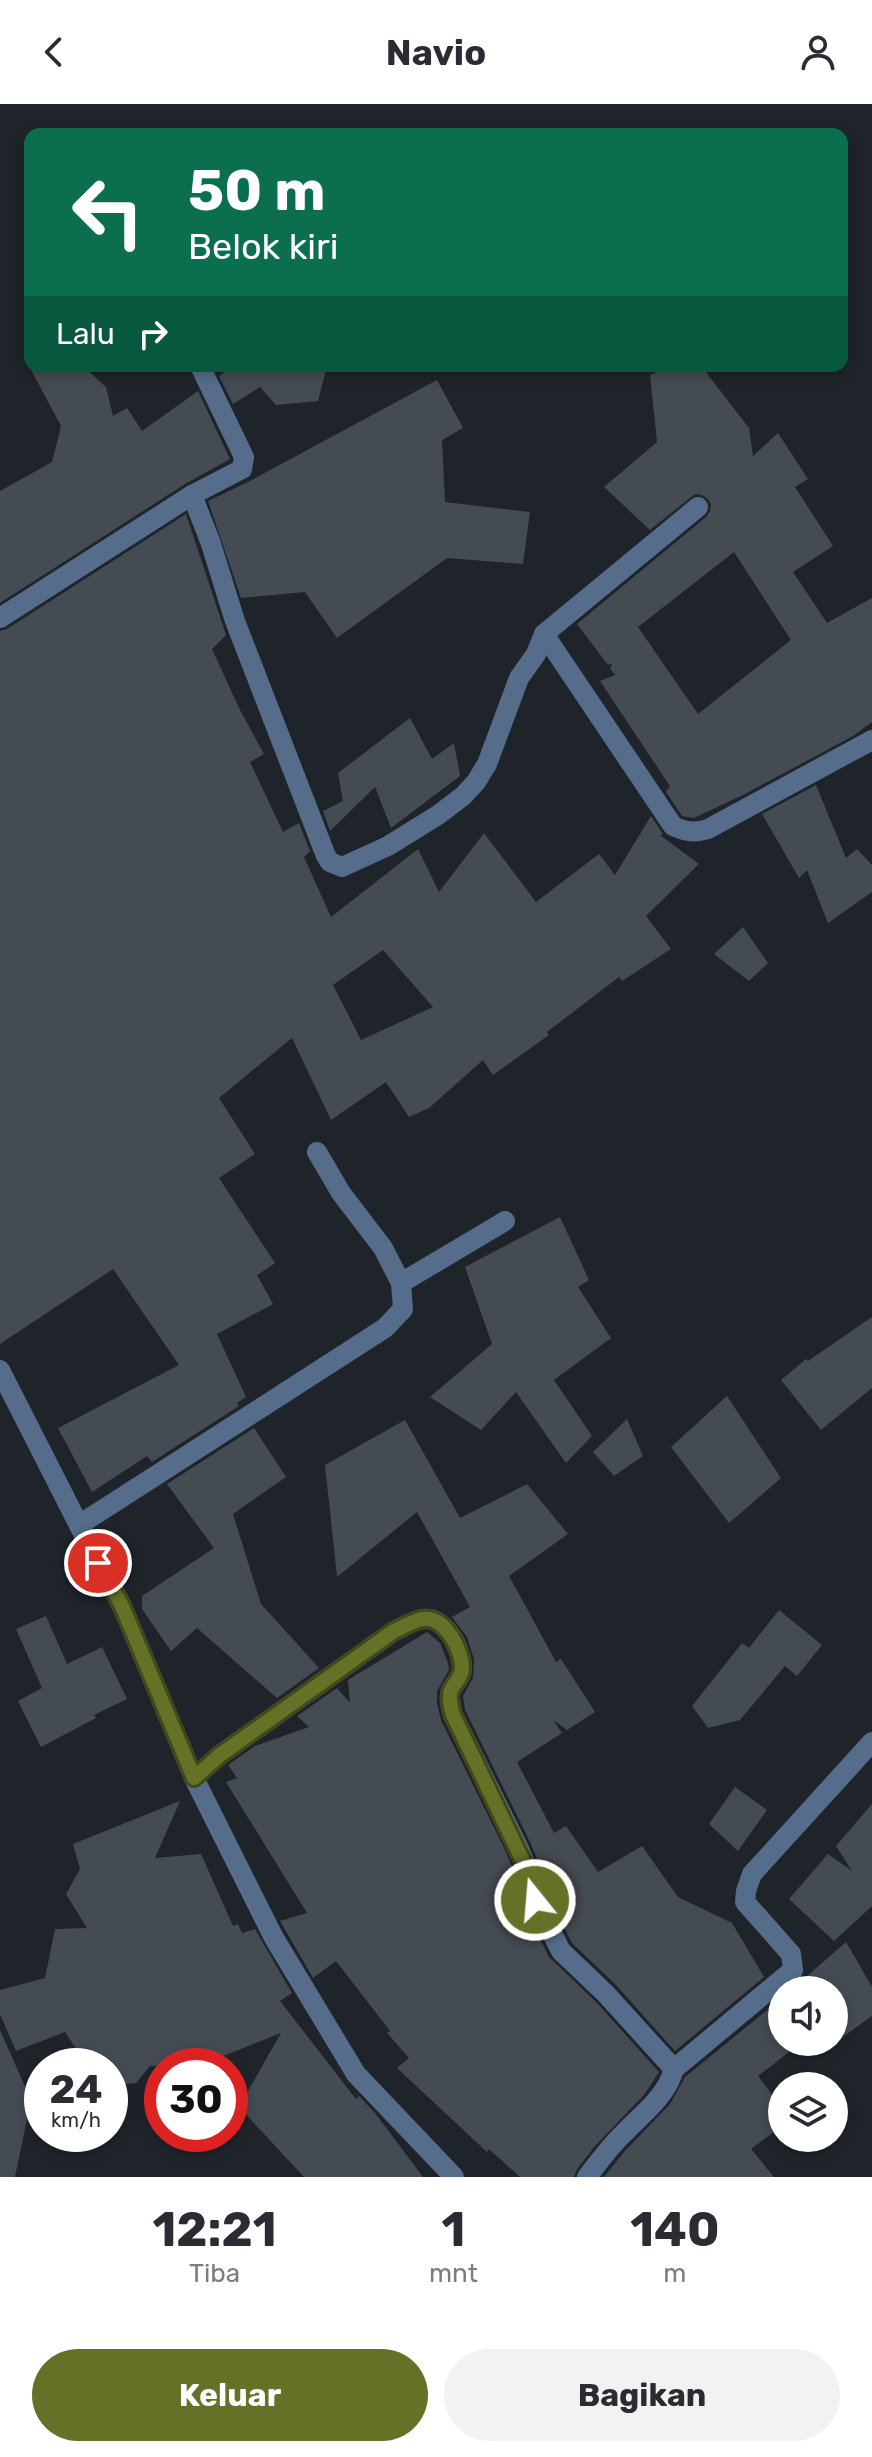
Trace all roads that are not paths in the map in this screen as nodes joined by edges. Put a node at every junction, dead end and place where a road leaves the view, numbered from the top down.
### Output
1 (203, 372) edge
2 (192, 495) junction
3 (698, 507) dead end
4 (0, 618) edge
5 (544, 634) junction
6 (872, 740) edge
7 (317, 1152) dead end
8 (505, 1221) dead end
9 (401, 1283) junction
10 (0, 1370) edge
11 (79, 1525) junction
12 (872, 1742) edge
13 (194, 1778) junction
14 (674, 2069) junction
15 (454, 2177) edge
16 (587, 2177) edge

1 - 2 street
2 - 4 street
2 - 5 street
3 - 5 street
5 - 6 street
7 - 9 street
8 - 9 street
9 - 11 street
10 - 11 street
11 - 13 street
12 - 14 street
13 - 14 street
13 - 15 street
14 - 16 street

